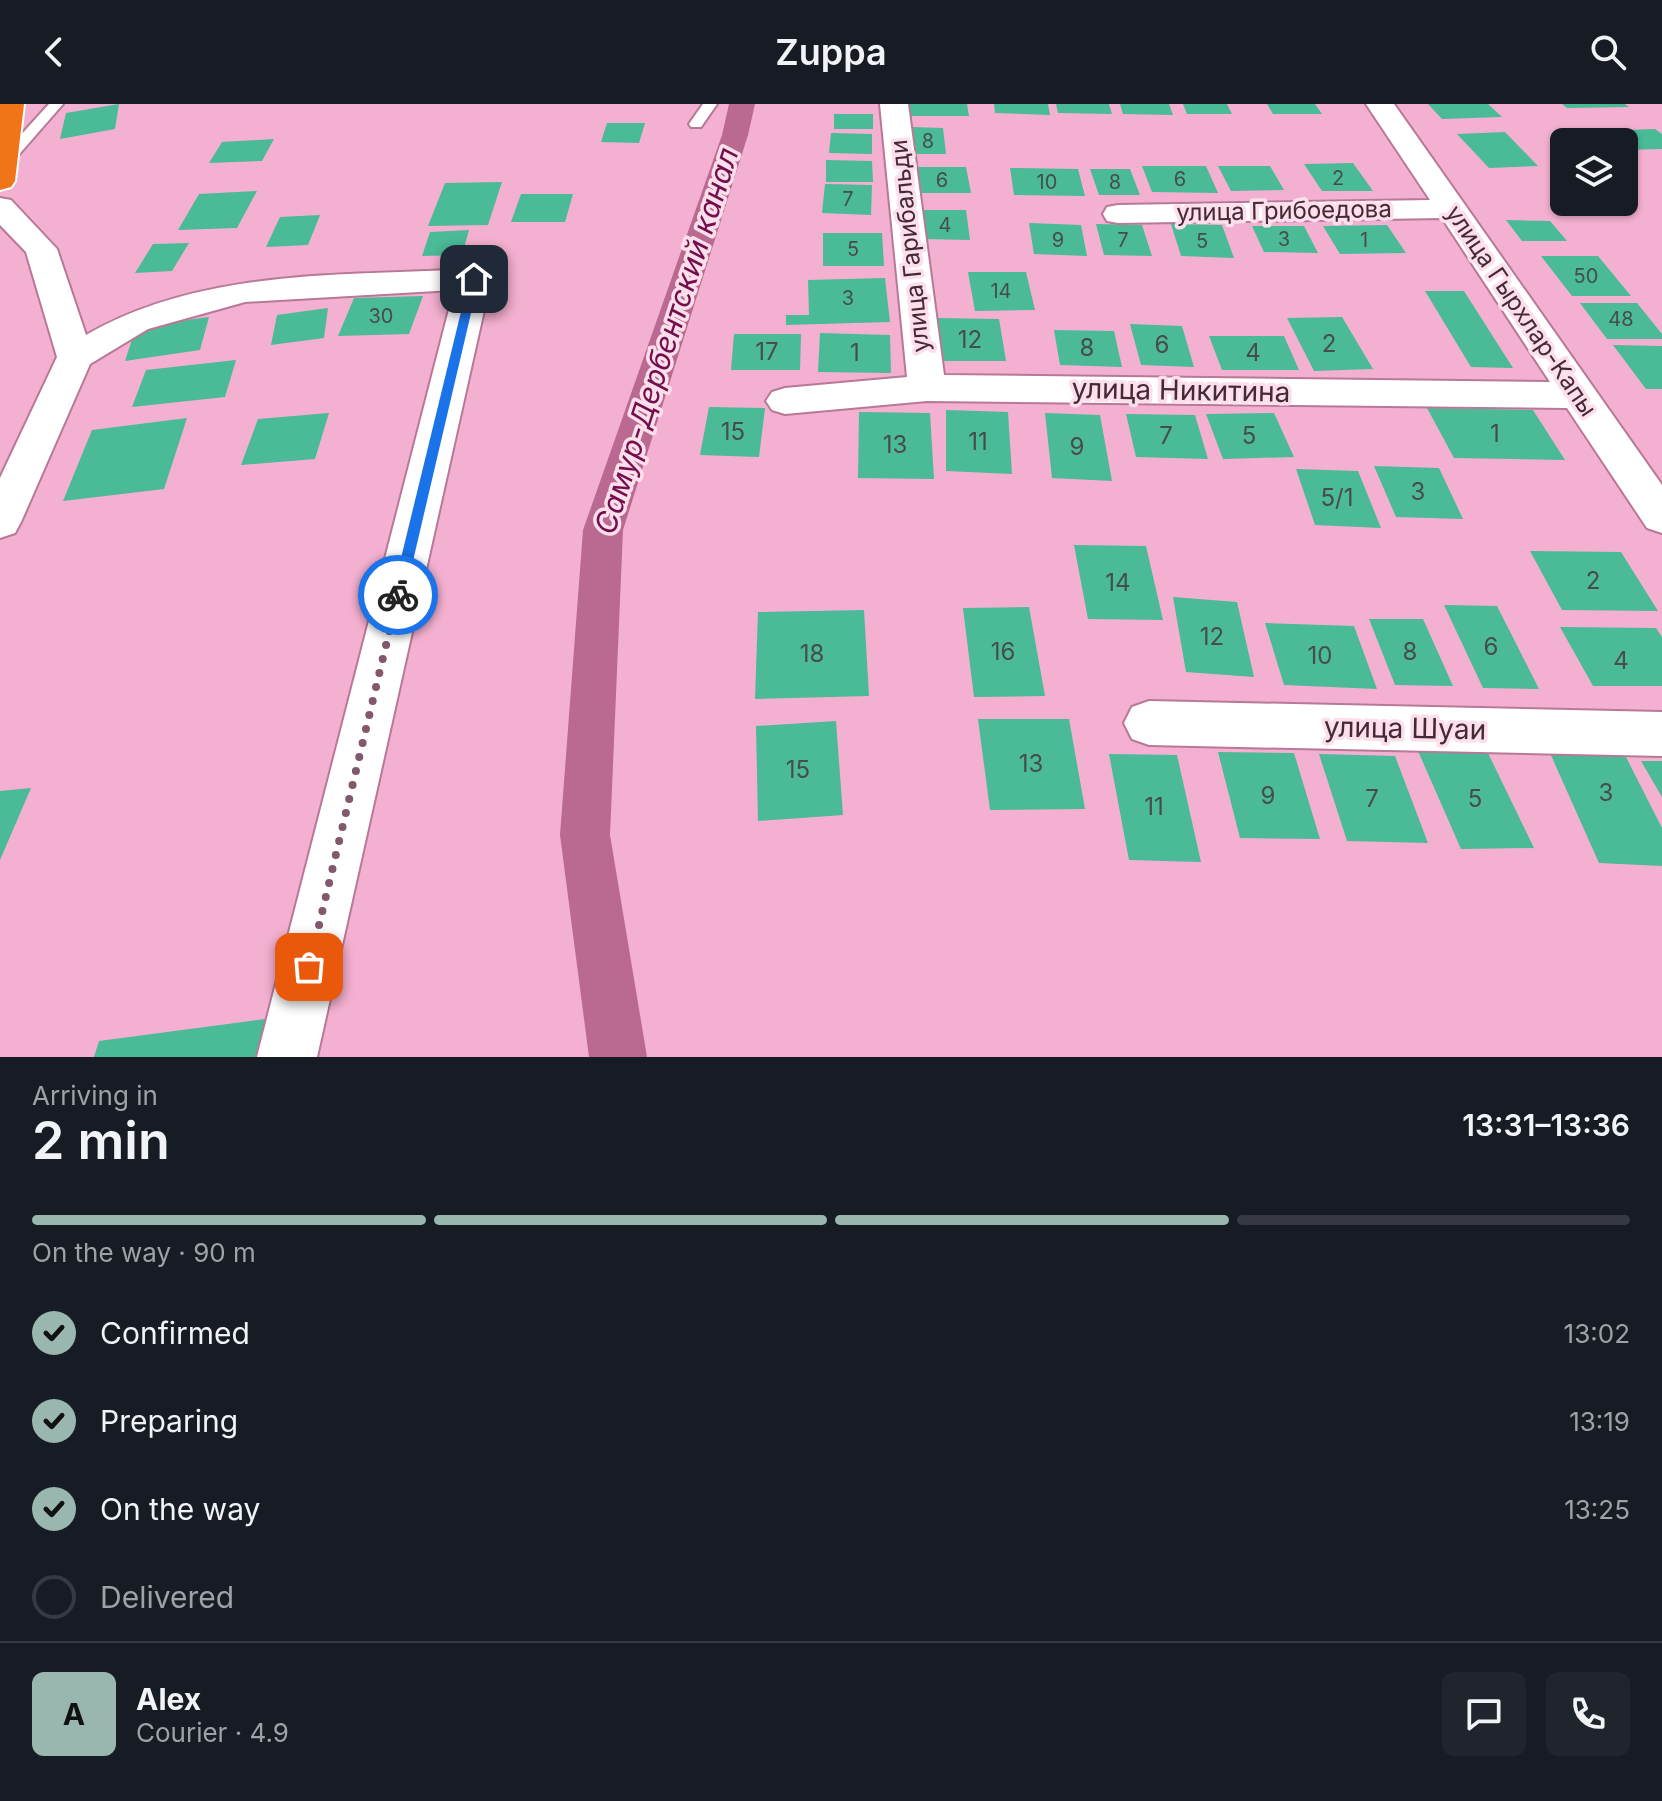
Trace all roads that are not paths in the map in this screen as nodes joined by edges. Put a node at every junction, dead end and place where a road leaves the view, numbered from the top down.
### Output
1 (10, 104) edge
2 (56, 104) edge
3 (710, 104) edge
4 (894, 104) edge
5 (1380, 104) edge
6 (696, 124) dead end
7 (1, 173) edge
8 (0, 207) edge
9 (1450, 209) junction
10 (1118, 214) dead end
11 (75, 357) junction
12 (927, 388) junction
13 (1578, 395) junction
14 (785, 401) dead end
15 (1662, 517) edge
16 (0, 522) edge
17 (1149, 723) dead end
18 (1662, 734) edge
19 (287, 1057) edge

1 - 7 highway
2 - 7 lane
3 - 6 lane
4 - 12 street, улица Гарибальди
5 - 9 street, улица Гырхлар-Капы
8 - 11 street
9 - 10 street, улица Грибоедова
9 - 13 street, улица Гырхлар-Капы
11 - 16 street
11 - 19 street
12 - 13 street, улица Никитина
12 - 14 street, улица Никитина
13 - 15 street, улица Гырхлар-Капы
17 - 18 street, улица Шуаи

